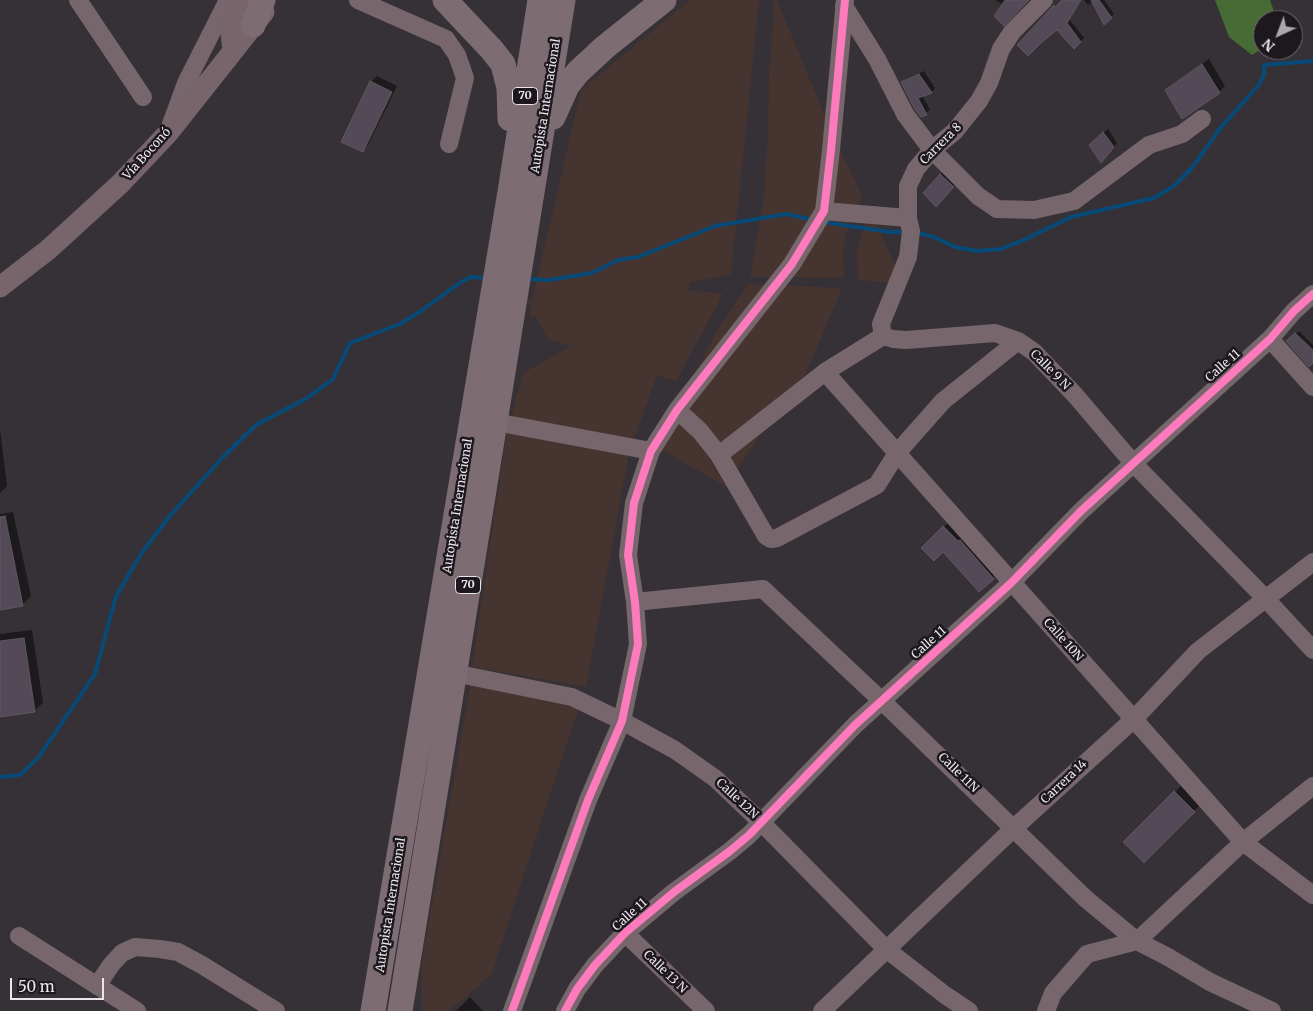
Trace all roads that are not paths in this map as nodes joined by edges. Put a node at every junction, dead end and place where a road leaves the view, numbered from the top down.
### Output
1 (78, 0) edge
2 (228, 0) edge
3 (244, 0) edge
4 (263, 0) edge
5 (273, 0) edge
6 (358, 0) edge
7 (445, 0) edge
8 (540, 0) edge
9 (563, 0) edge
10 (664, 0) edge
11 (1044, 0) edge
12 (844, 3) edge
13 (254, 26) junction
14 (233, 51) junction
15 (142, 97) dead end
16 (1202, 119) dead end
17 (169, 132) junction
18 (449, 144) dead end
19 (932, 150) junction
20 (537, 160) junction
21 (510, 192) junction
22 (824, 212) junction
23 (908, 218) junction
24 (0, 288) edge
25 (1313, 294) edge
26 (883, 336) junction
27 (1270, 339) junction
28 (1018, 341) junction
29 (825, 372) junction
30 (1313, 387) edge
31 (677, 410) junction
32 (495, 422) junction
33 (651, 451) junction
34 (897, 453) junction
35 (719, 455) junction
36 (1133, 463) junction
37 (1313, 562) edge
38 (1011, 583) junction
39 (1266, 598) junction
40 (635, 602) junction
41 (1313, 650) edge
42 (454, 673) junction
43 (882, 701) junction
44 (1134, 719) junction
45 (622, 721) junction
46 (1313, 786) edge
47 (762, 823) junction
48 (1014, 828) junction
49 (1243, 842) junction
50 (1313, 896) edge
51 (625, 933) junction
52 (19, 936) dead end
53 (1137, 942) junction
54 (886, 949) junction
55 (97, 986) junction
56 (137, 1011) edge
57 (276, 1011) edge
58 (373, 1011) edge
59 (400, 1011) edge
60 (512, 1011) edge
61 (565, 1011) edge
62 (706, 1011) edge
63 (822, 1011) edge
64 (969, 1011) edge
65 (1046, 1011) edge
66 (1272, 1011) edge

1 - 15 street
2 - 17 street
3 - 14 main road
4 - 13 highway
5 - 13 main road, Vía Boconó
6 - 18 street
7 - 21 highway
8 - 21 highway, Autopista Internacional / 70
9 - 20 highway, Autopista Internacional / 70
10 - 20 highway
11 - 19 street, Carrera 8
12 - 19 street
12 - 22 street
13 - 14 main road, Vía Boconó
14 - 17 main road, Vía Boconó
16 - 19 street
17 - 24 main road, Vía Boconó
19 - 23 street, Carrera 8
20 - 32 highway, Autopista Internacional / 70
21 - 58 highway, Autopista Internacional / 70
22 - 23 street
22 - 31 street
23 - 26 street, Carrera 8
25 - 27 street, Calle 11
26 - 28 street, Calle 9 N
26 - 29 street
27 - 30 street
27 - 36 street, Calle 11
28 - 34 street
28 - 36 street, Calle 9 N
29 - 34 street, Calle 10N
29 - 35 street
31 - 33 street
31 - 35 street
32 - 33 street
32 - 42 highway, Autopista Internacional / 70
33 - 40 street
34 - 35 street
34 - 38 street, Calle 10N
36 - 38 street, Calle 11
36 - 39 street, Calle 9 N
37 - 39 street, Carrera 14
38 - 43 street, Calle 11
38 - 44 street, Calle 10N
39 - 41 street, Calle 9 N
39 - 44 street, Carrera 14
40 - 43 street, Calle 11N
40 - 45 street
42 - 45 street, Calle 12N
42 - 59 highway, Autopista Internacional / 70
43 - 47 street, Calle 11
43 - 48 street, Calle 11N
44 - 48 street, Carrera 14
44 - 49 street, Calle 10N
45 - 47 street, Calle 12N
45 - 60 street
46 - 49 street
47 - 51 street, Calle 11
47 - 54 street, Calle 12N
48 - 53 street, Calle 11N
48 - 54 street, Carrera 14
49 - 50 street, Calle 10N
49 - 53 street
51 - 61 street, Calle 11
51 - 62 street, Calle 13 N
52 - 55 street
53 - 65 street
53 - 66 street, Calle 11N
54 - 63 street, Carrera 14
54 - 64 street, Calle 12N
55 - 56 street
55 - 57 street

